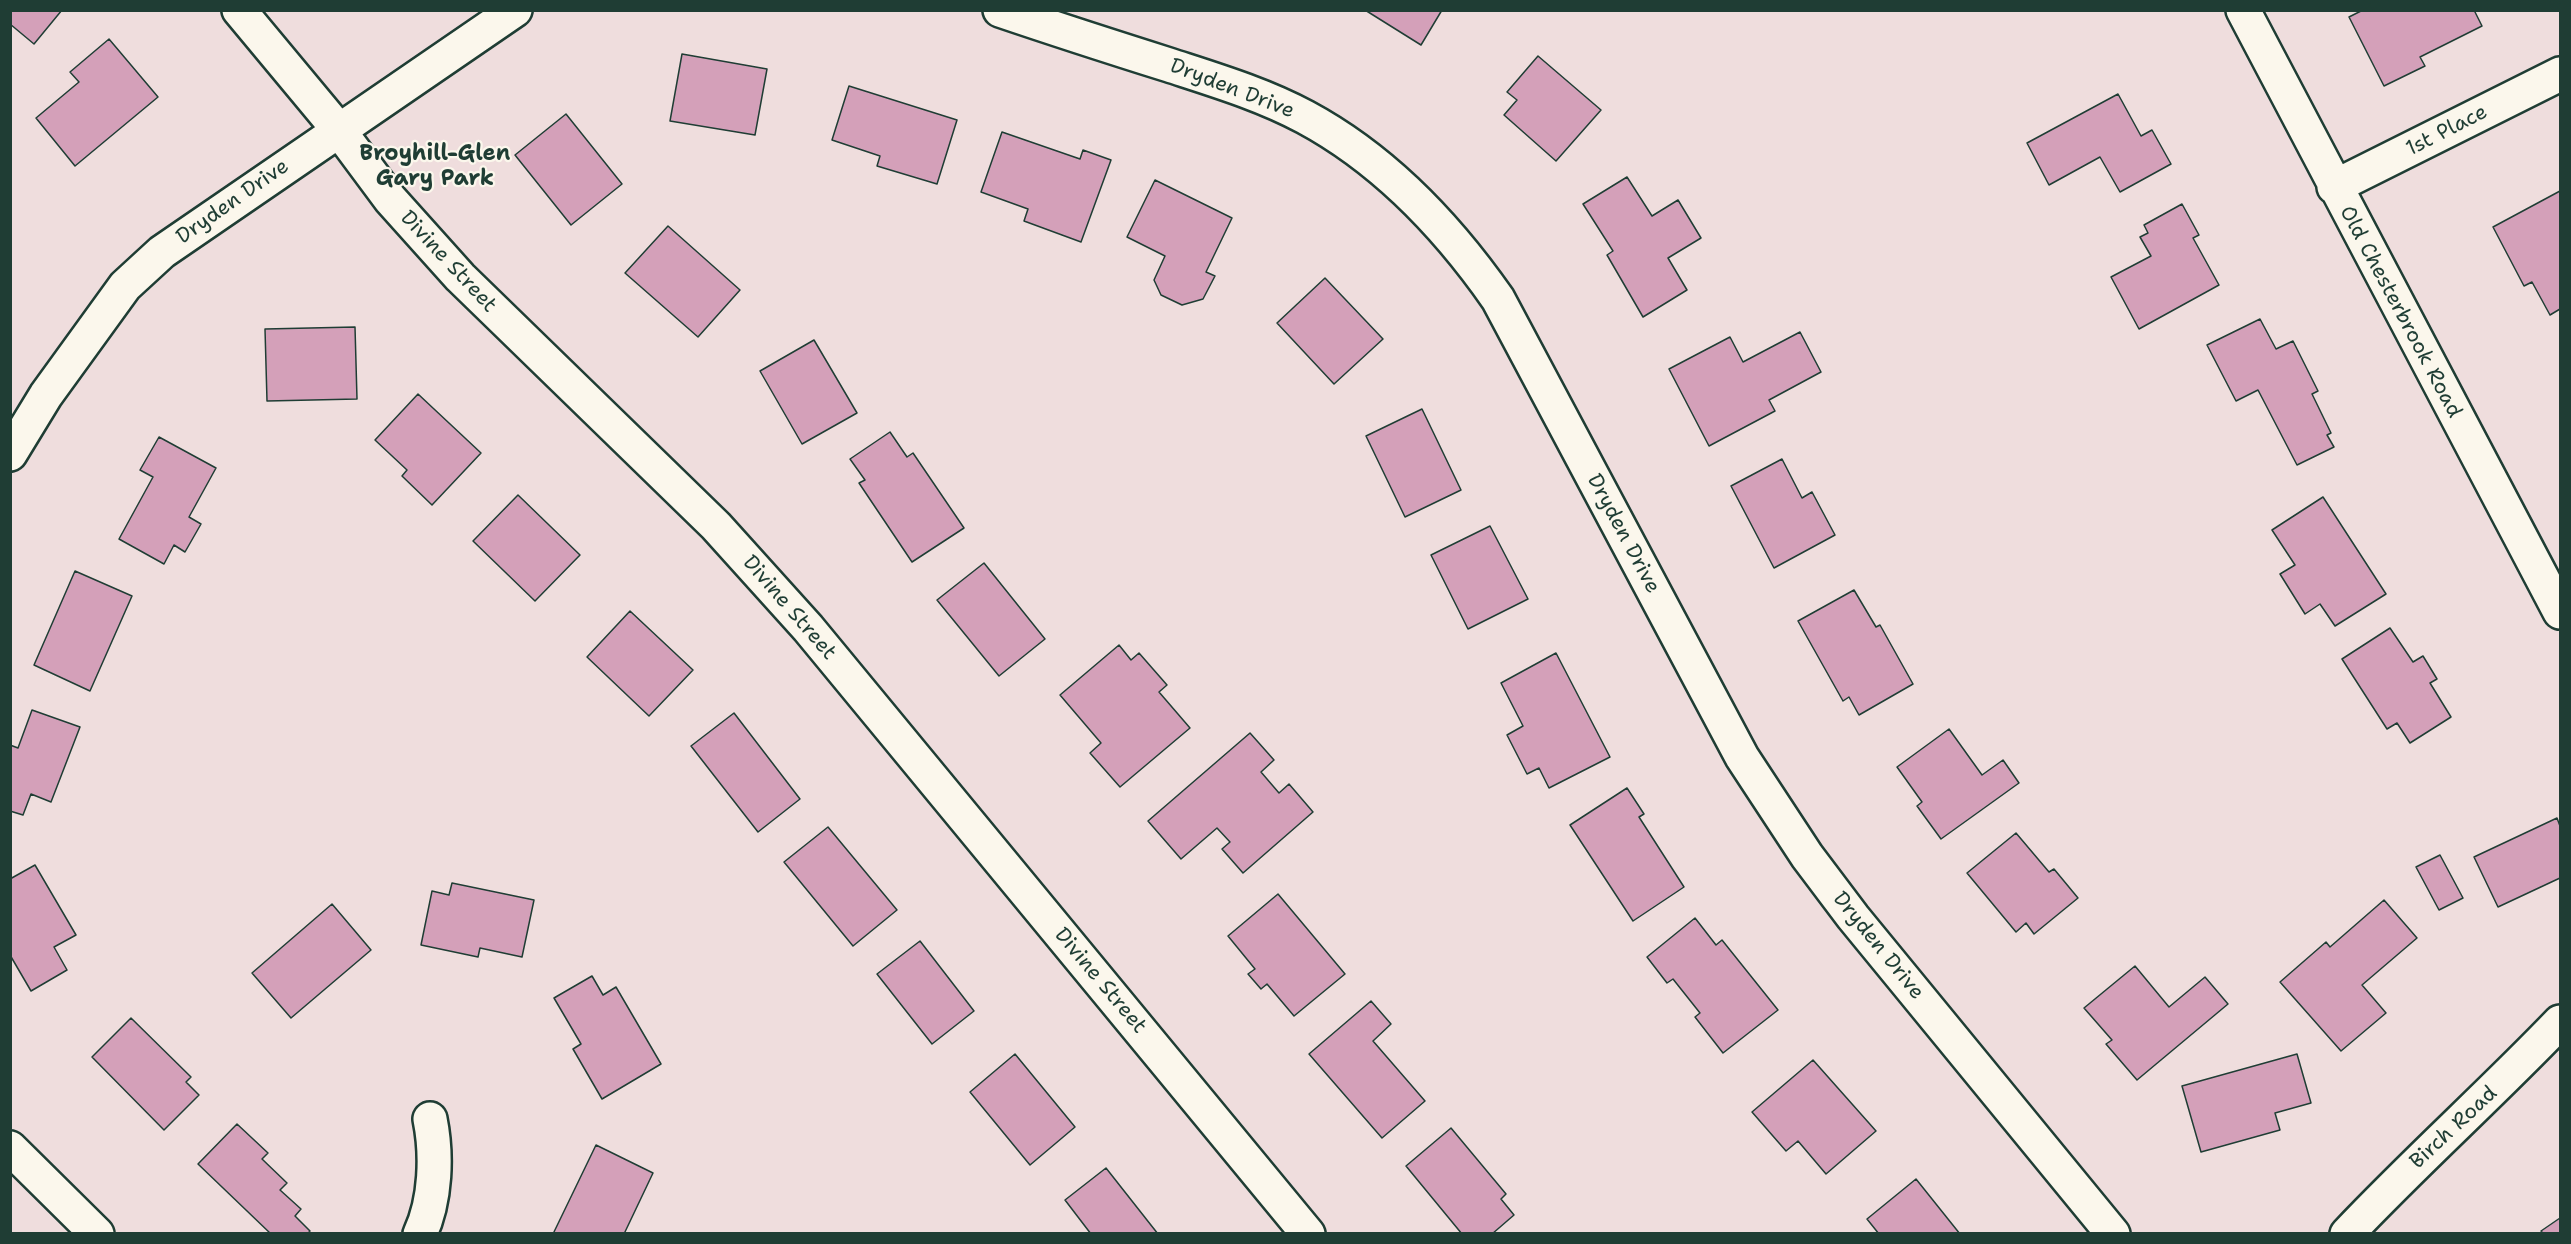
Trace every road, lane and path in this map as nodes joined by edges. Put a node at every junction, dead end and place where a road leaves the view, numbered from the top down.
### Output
1 (239, 10) edge
2 (515, 10) edge
3 (1000, 10) edge
4 (2243, 10) edge
5 (2560, 74) edge
6 (338, 129) junction
7 (2334, 187) junction
8 (10, 454) edge
9 (2560, 612) edge
10 (2560, 1022) edge
11 (430, 1119) dead end
12 (10, 1148) edge
13 (98, 1233) edge
14 (420, 1233) edge
15 (1308, 1233) edge
16 (2113, 1233) edge
17 (2348, 1233) edge

1 - 6 street, Divine Street
2 - 6 street, Dryden Drive
3 - 16 street, Dryden Drive
4 - 7 street, Old Chesterbrook Road
5 - 7 street, 1st Place
6 - 8 street, Dryden Drive
6 - 15 street, Divine Street
7 - 9 street, Old Chesterbrook Road
10 - 17 street, Birch Road
11 - 14 street
12 - 13 street

